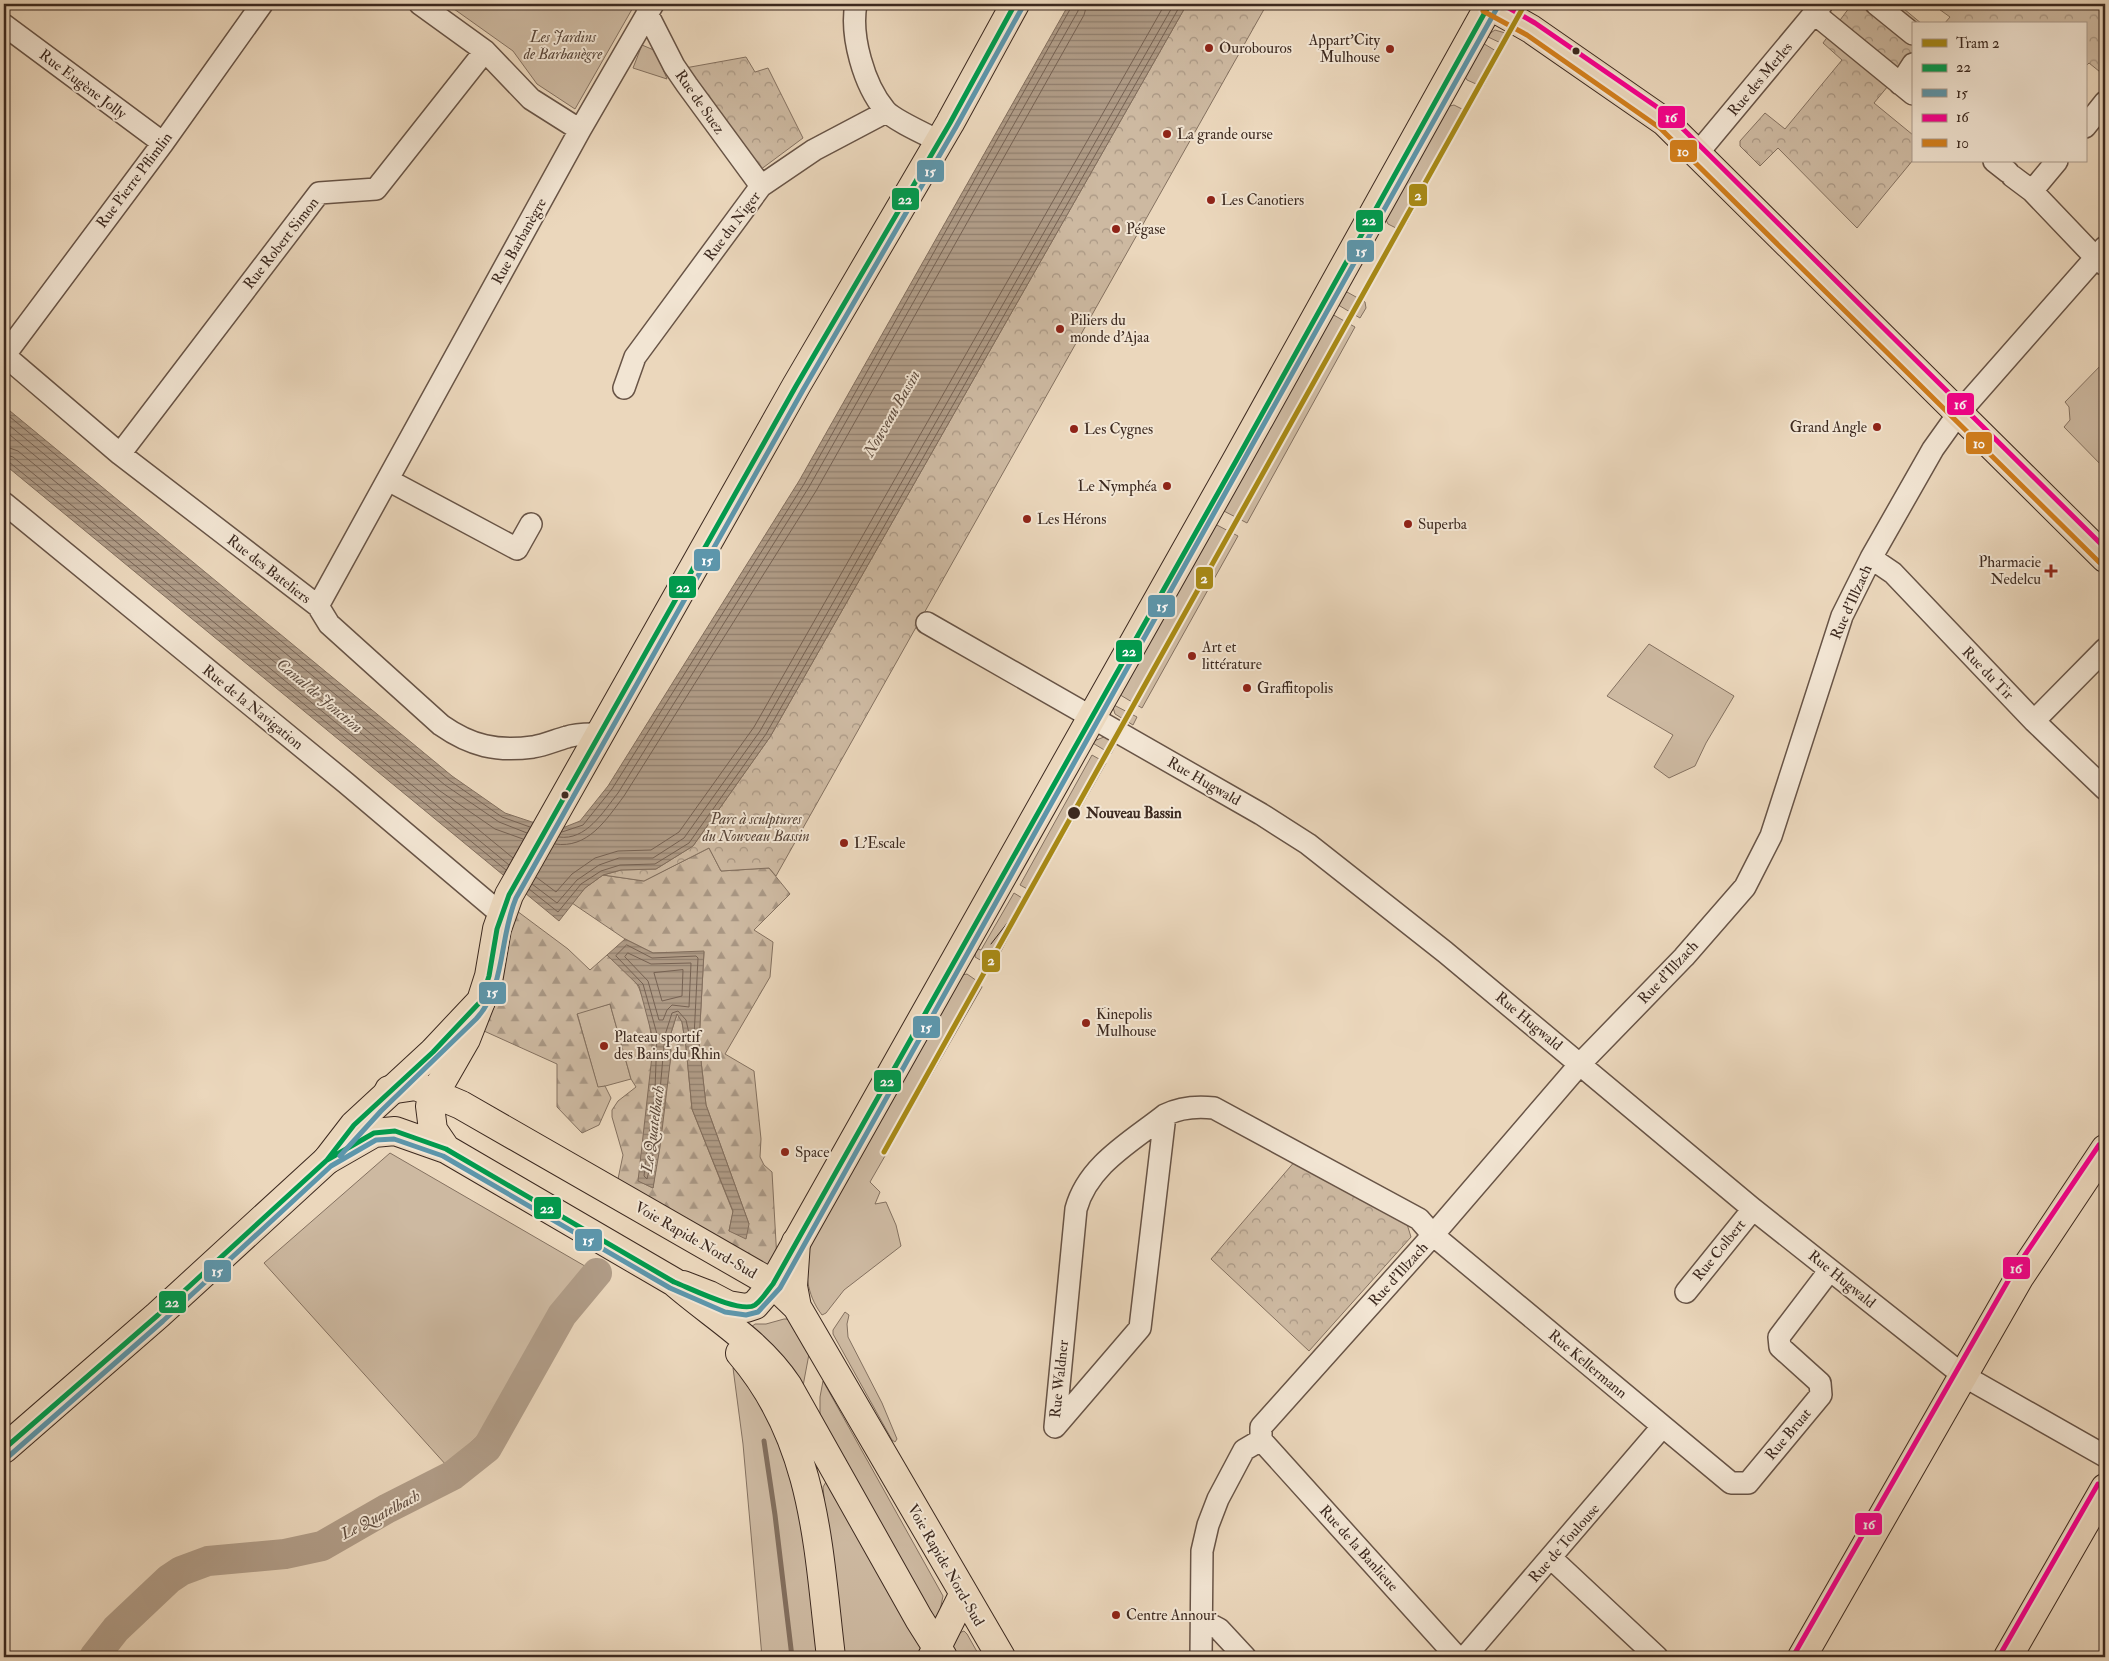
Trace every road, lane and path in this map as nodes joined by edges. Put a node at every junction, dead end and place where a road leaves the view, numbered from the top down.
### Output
1 (262, 4) edge
2 (420, 4) edge
3 (856, 4) edge
4 (1015, 4) edge
5 (1489, 4) edge
6 (1876, 4) edge
7 (650, 8) edge
8 (1818, 9) edge
9 (4, 25) edge
10 (1912, 33) edge
11 (485, 51) junction
12 (1912, 68) edge
13 (1906, 89) edge
14 (2105, 102) edge
15 (886, 112) junction
16 (2086, 125) edge
17 (580, 130) junction
18 (939, 141) junction
19 (163, 143) junction
20 (1697, 154) junction
21 (2056, 162) edge
22 (2005, 170) edge
23 (761, 186) junction
24 (2032, 192) junction
25 (2102, 257) edge
26 (4, 355) edge
27 (624, 388) dead end
28 (1958, 414) junction
29 (120, 454) junction
30 (388, 480) junction
31 (4, 503) edge
32 (531, 524) dead end
33 (1871, 558) junction
34 (2105, 558) edge
35 (318, 606) junction
36 (927, 623) dead end
37 (2105, 650) edge
38 (1092, 718) junction
39 (2034, 721) junction
40 (601, 734) junction
41 (2105, 789) edge
42 (505, 904) junction
43 (481, 1001) junction
44 (1580, 1064) junction
45 (390, 1090) junction
46 (435, 1093) junction
47 (1164, 1115) junction
48 (446, 1149) junction
49 (2105, 1149) edge
50 (327, 1160) junction
51 (1753, 1209) junction
52 (1433, 1235) junction
53 (796, 1242) junction
54 (1830, 1270) junction
55 (674, 1282) junction
56 (773, 1284) junction
57 (1686, 1292) dead end
58 (699, 1304) junction
59 (797, 1307) junction
60 (1964, 1376) junction
61 (1058, 1390) junction
62 (1081, 1396) junction
63 (1662, 1427) junction
64 (1261, 1440) junction
65 (4, 1449) edge
66 (2105, 1456) edge
67 (1748, 1483) joint
68 (2105, 1488) edge
69 (1551, 1558) junction
70 (963, 1595) junction
71 (1202, 1620) junction
72 (937, 1654) edge
73 (831, 1657) edge
74 (1001, 1657) edge
75 (1200, 1657) edge
76 (1244, 1657) edge
77 (1457, 1657) edge
78 (1465, 1657) edge
79 (1658, 1657) edge
80 (1802, 1657) edge
81 (2008, 1657) edge

1 - 19 street, Rue Pierre Pflimlin
2 - 11 street
3 - 15 street
4 - 18 main road
5 - 20 main road
5 - 38 main road
6 - 10 street
7 - 17 street, Rue Barbanègre
7 - 23 street, Rue de Suez
8 - 13 street
8 - 20 street, Rue des Merles
9 - 19 street, Rue Eugène Jolly
11 - 17 street
11 - 29 street, Rue Robert Simon
12 - 13 street
14 - 16 street
15 - 18 street
15 - 23 street, Rue du Niger
17 - 30 street, Rue Barbanègre
18 - 40 main road
19 - 26 street, Rue Pierre Pflimlin
20 - 28 main road
21 - 24 street
22 - 24 street
23 - 27 street, Rue du Niger
24 - 25 street
25 - 28 street, Rue d'Illzach
26 - 29 street, Rue des Bateliers
28 - 33 street, Rue d'Illzach
28 - 34 main road
29 - 35 street, Rue des Bateliers
30 - 32 street
30 - 35 street, Rue Barbanègre
31 - 42 street, Rue de la Navigation
33 - 39 street, Rue du Tir
33 - 44 street, Rue d'Illzach
35 - 40 street, Rue des Bateliers
36 - 38 street, Rue Hugwald
37 - 39 street
38 - 44 street, Rue Hugwald
38 - 53 main road
39 - 41 street, Rue du Tir
40 - 42 main road
42 - 43 main road
43 - 45 main road
43 - 46 main road
44 - 51 street, Rue Hugwald
44 - 52 street, Rue d'Illzach
45 - 46 main road, Voie Rapide Nord-Sud
45 - 50 main road
46 - 48 main road
46 - 56 main road, Voie Rapide Nord-Sud
47 - 52 street, Rue Waldner
47 - 61 street, Rue Waldner
47 - 62 street, Rue Waldner
48 - 50 main road
48 - 55 main road
49 - 60 main road
50 - 65 main road
51 - 54 street, Rue Hugwald
51 - 57 street, Rue Colbert
52 - 63 street, Rue Kellermann
52 - 64 street, Rue d'Illzach
53 - 56 main road
53 - 59 main road
54 - 60 street, Rue Hugwald
54 - 67 street, Rue Bruat
55 - 56 main road
55 - 58 main road
56 - 59 main road, Voie Rapide Nord-Sud
58 - 72 main road
58 - 73 main road
59 - 70 main road, Voie Rapide Nord-Sud
60 - 66 street, Rue Hugwald
60 - 80 main road
61 - 62 street
61 - 62 street, Rue Waldner
63 - 67 street, Rue Kellermann
63 - 69 street, Rue de Toulouse
64 - 71 street
64 - 77 street, Rue de la Banlieue
68 - 81 main road
69 - 78 street, Rue de Toulouse
69 - 79 street
70 - 72 main road
70 - 74 main road, Voie Rapide Nord-Sud
71 - 75 street
71 - 76 street

